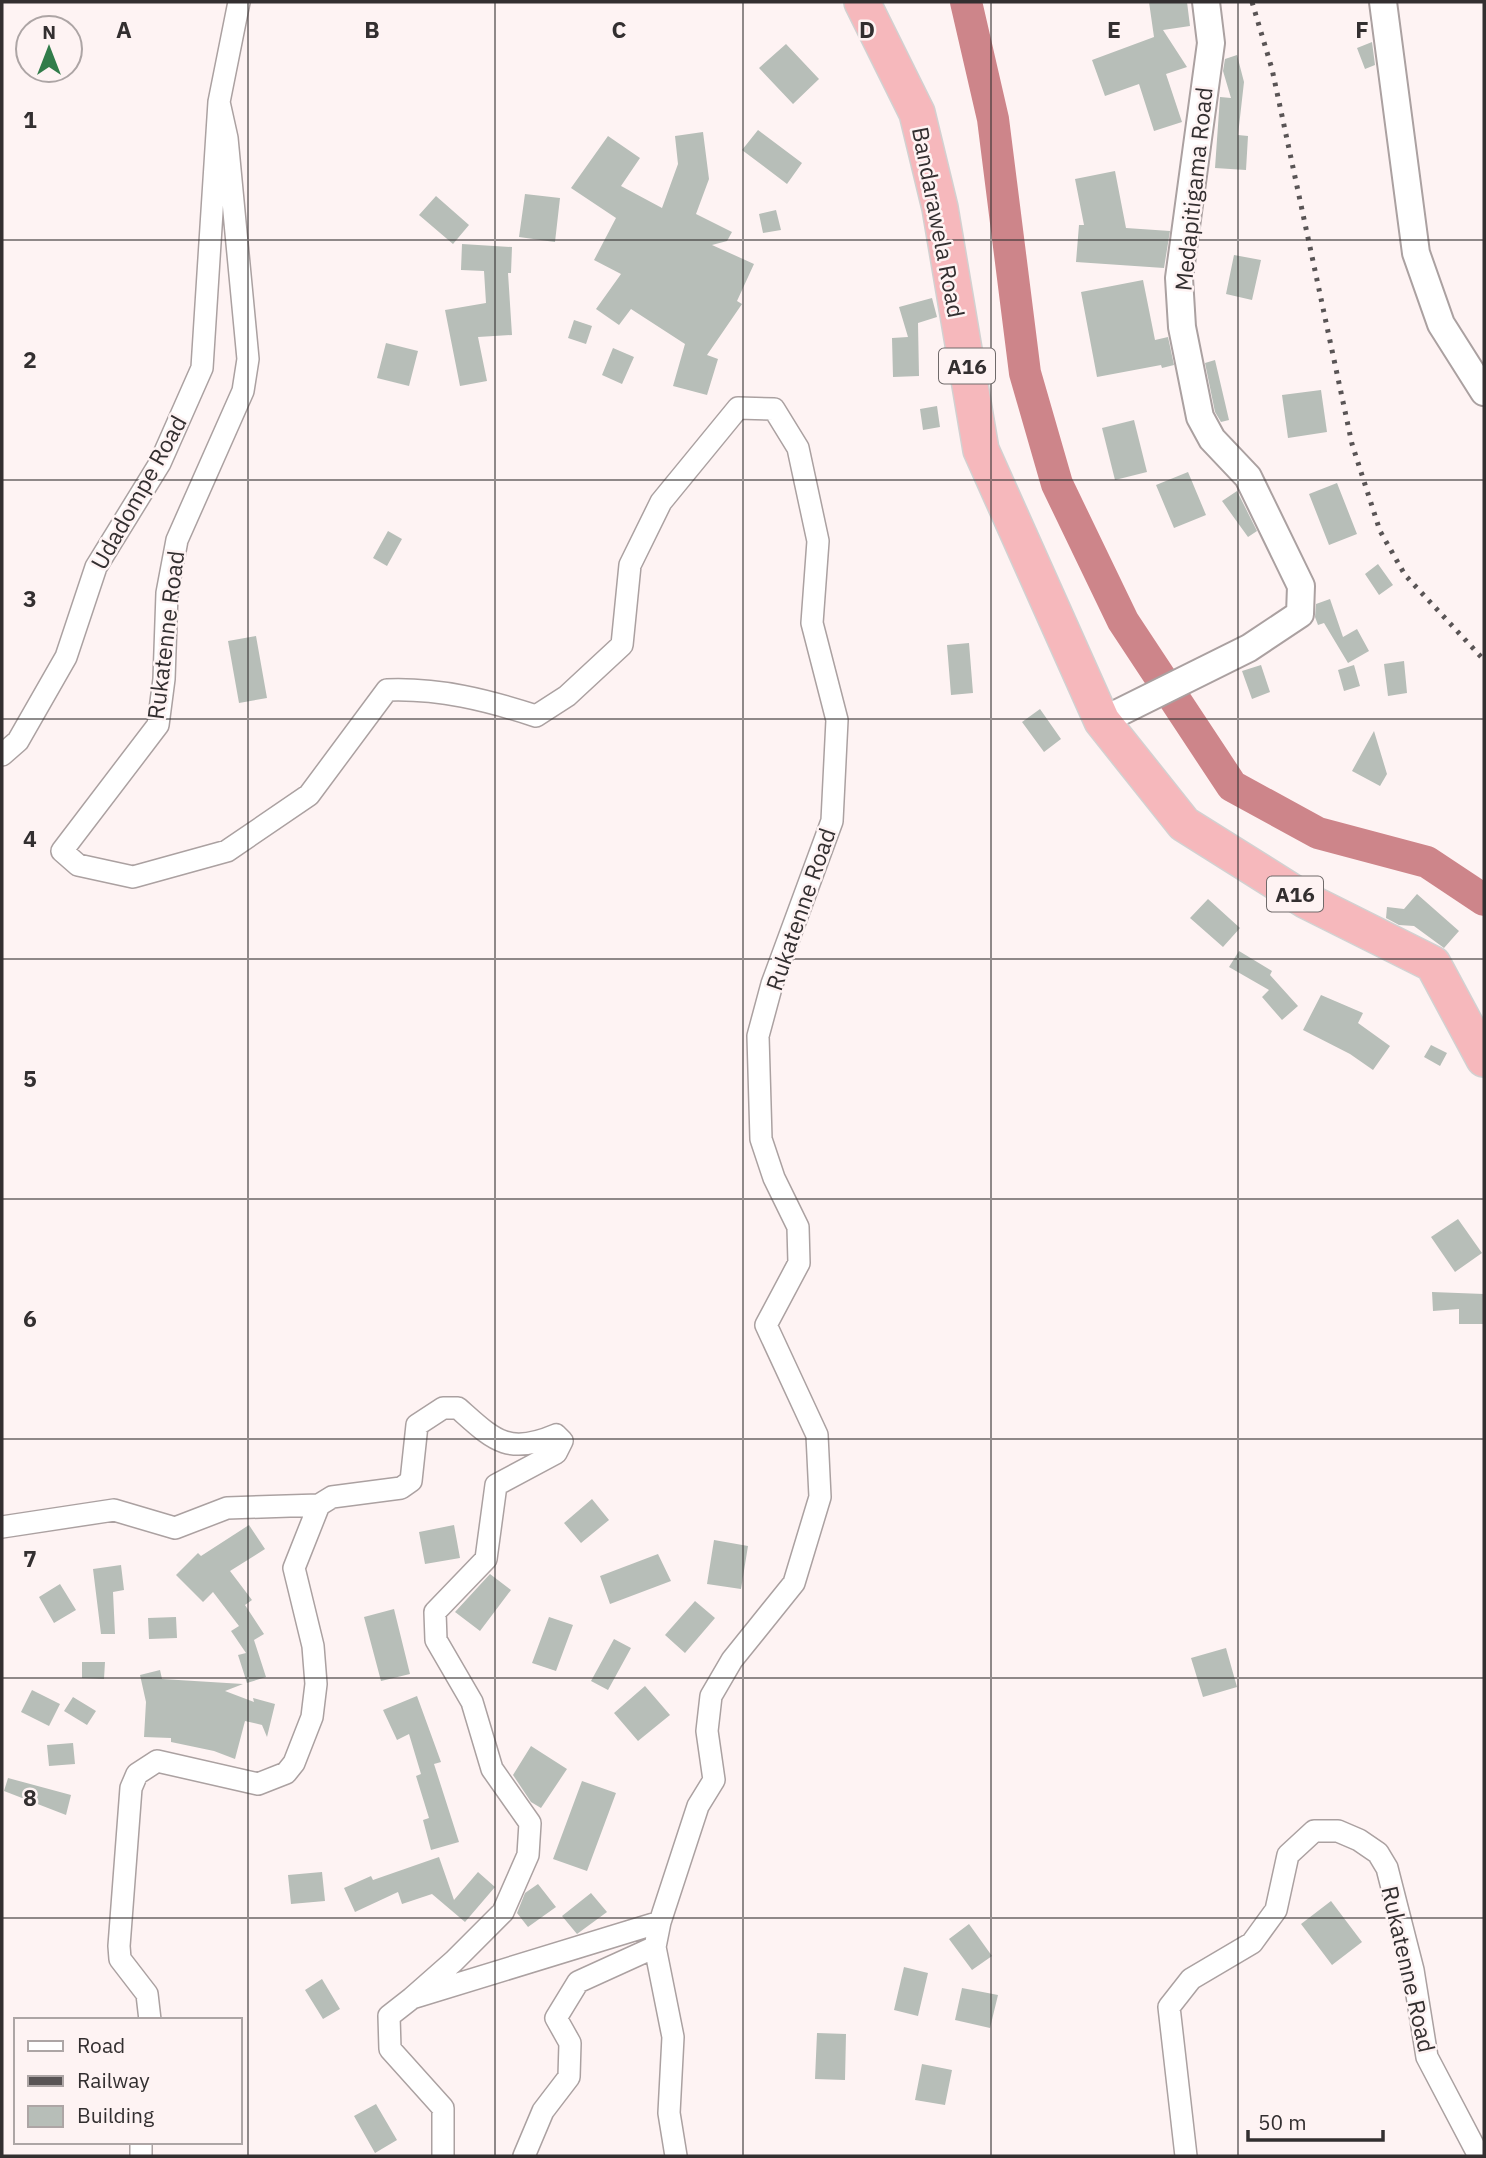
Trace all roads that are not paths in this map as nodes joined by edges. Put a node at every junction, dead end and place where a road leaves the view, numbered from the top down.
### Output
1 (239, 2) edge
2 (862, 2) edge
3 (1206, 2) edge
4 (1383, 2) edge
5 (219, 102) junction
6 (1484, 392) edge
7 (1102, 722) junction
8 (2, 755) edge
9 (1484, 1059) edge
10 (319, 1505) junction
11 (2, 1527) edge
12 (660, 1922) junction
13 (655, 1947) junction
14 (412, 1998) junction
15 (150, 2018) edge
16 (443, 2156) edge
17 (524, 2156) edge
18 (676, 2156) edge
19 (1186, 2156) edge
20 (1479, 2156) edge

1 - 5 street, Udadompe Road
2 - 7 highway, Bandarawela Road / A16
3 - 7 street, Medapitigama Road
4 - 6 street
5 - 8 street, Udadompe Road
5 - 12 street, Rukatenne Road
7 - 9 highway, A16
10 - 11 street
10 - 14 street
10 - 15 street
12 - 13 street, Rukatenne Road
12 - 14 street
13 - 17 street
13 - 18 street, Rukatenne Road
14 - 16 street
19 - 20 street, Rukatenne Road

